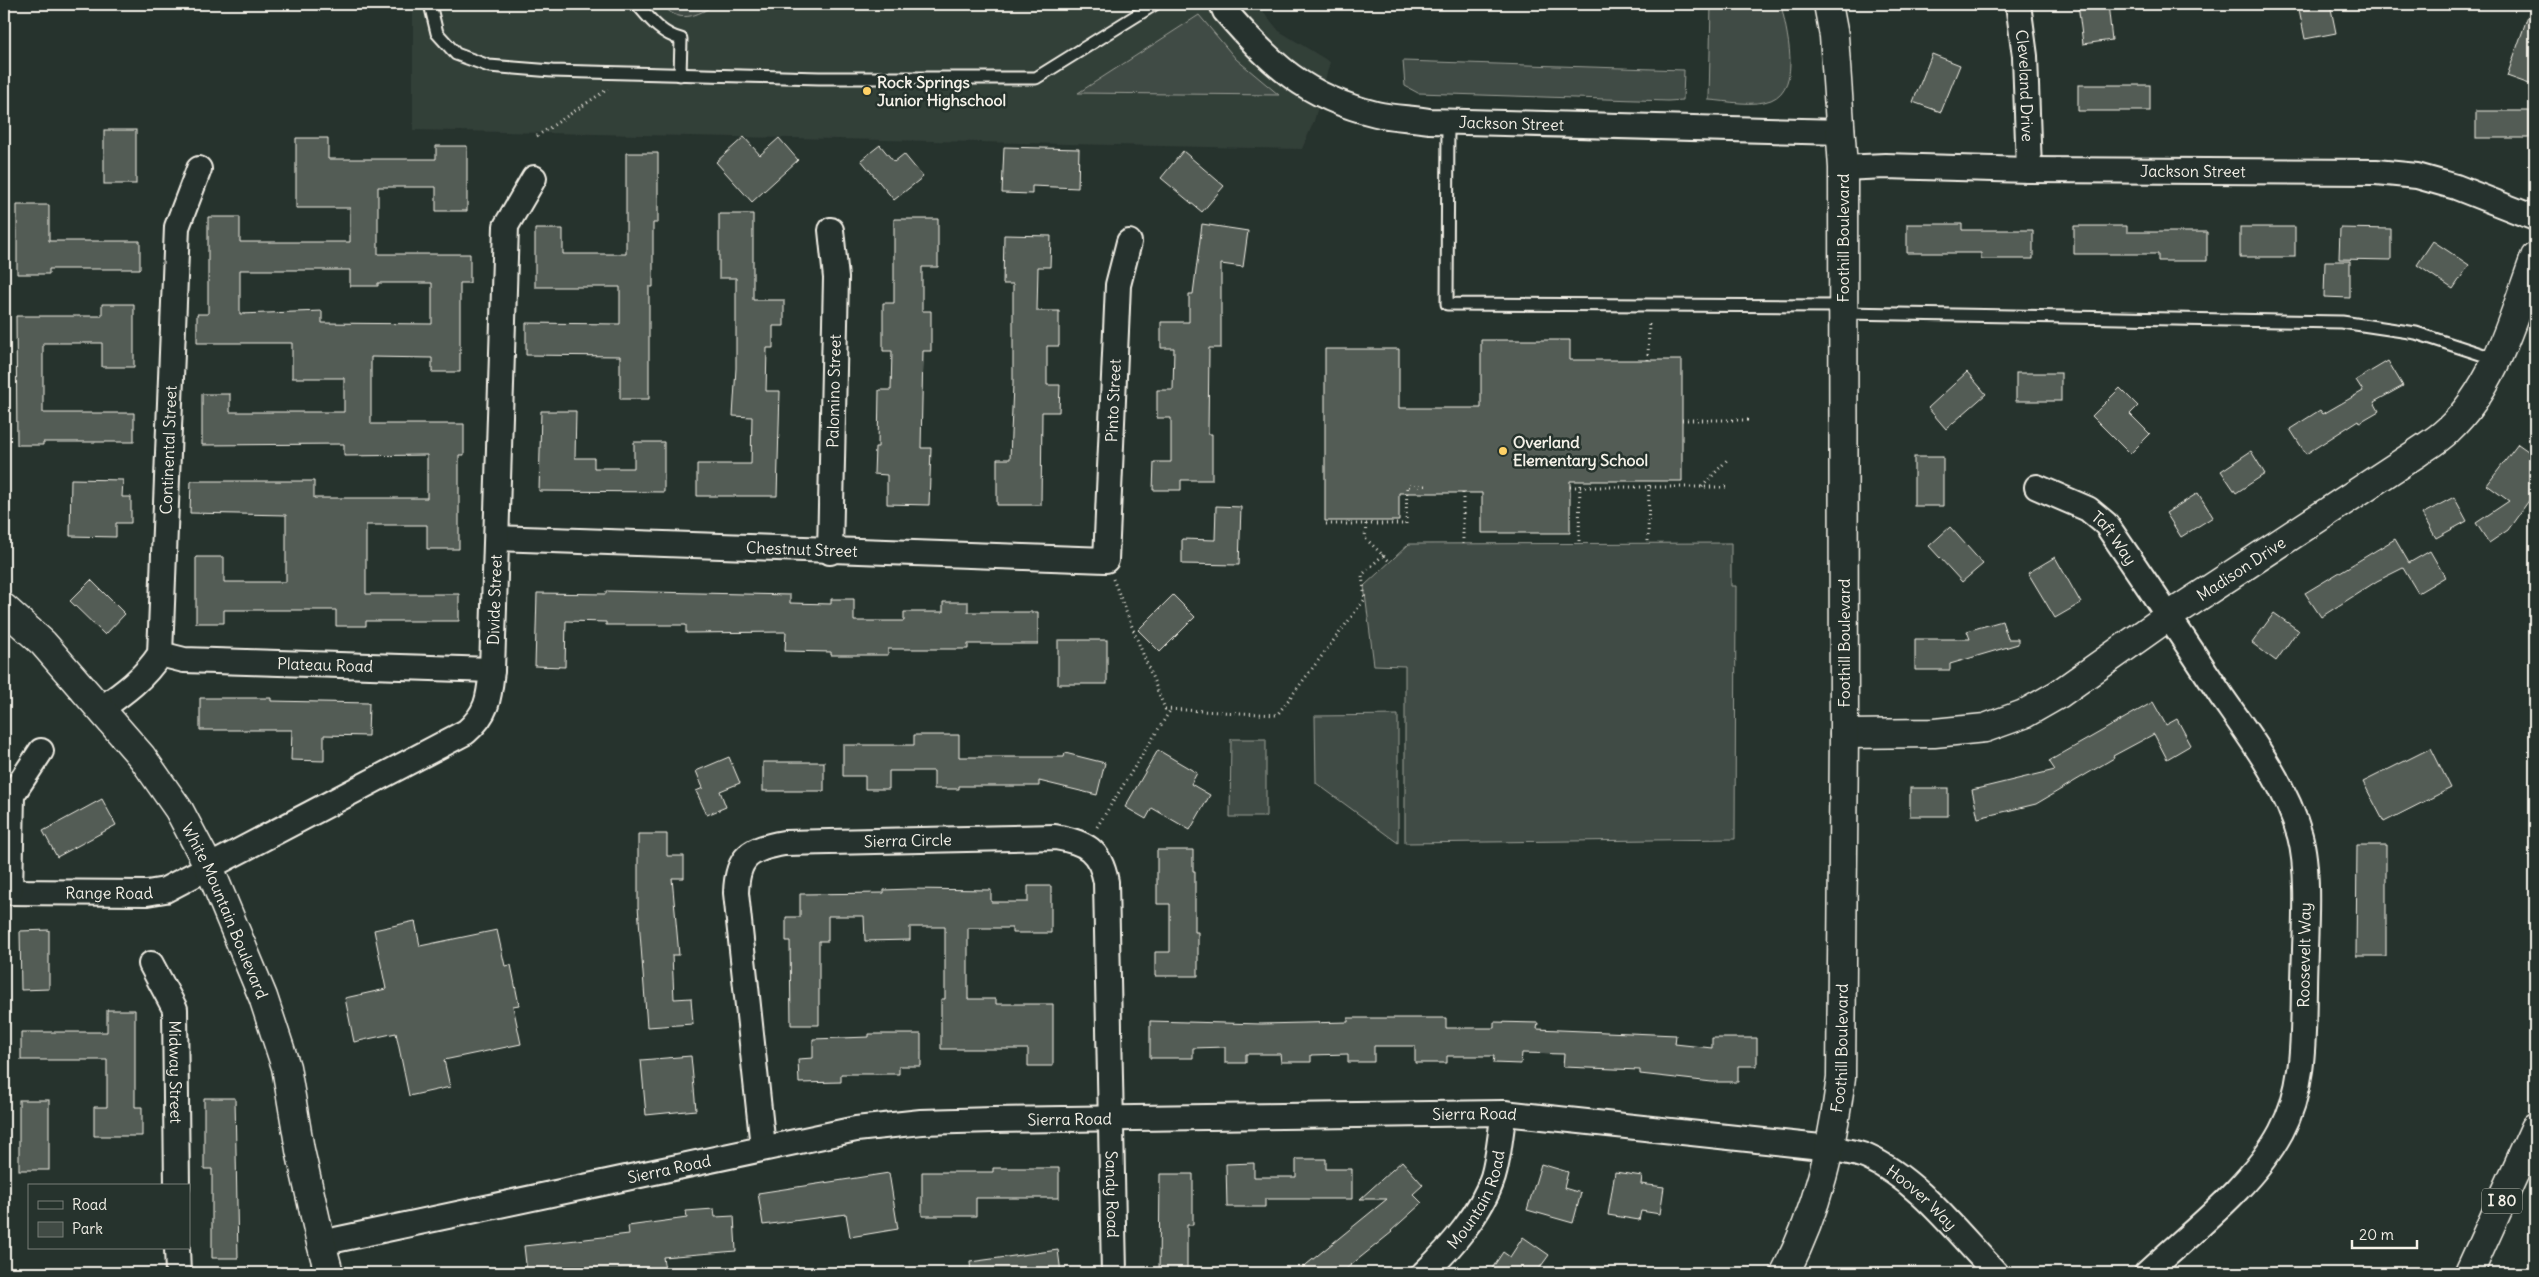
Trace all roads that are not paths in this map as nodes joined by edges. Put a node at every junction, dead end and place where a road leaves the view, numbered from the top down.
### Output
1 (430, 4) edge
2 (637, 4) edge
3 (1155, 4) edge
4 (1222, 4) edge
5 (1828, 4) edge
6 (2018, 4) edge
7 (680, 75) junction
8 (1448, 121) junction
9 (1842, 132) junction
10 (1843, 168) junction
11 (199, 169) dead end
12 (2029, 170) junction
13 (534, 178) dead end
14 (2535, 218) edge
15 (831, 230) dead end
16 (1129, 242) dead end
17 (2535, 257) edge
18 (1843, 309) junction
19 (2496, 359) junction
20 (2037, 487) dead end
21 (497, 538) junction
22 (830, 552) junction
23 (1106, 560) joint
24 (4, 608) edge
25 (2169, 616) junction
26 (160, 654) junction
27 (492, 670) junction
28 (102, 708) junction
29 (1844, 734) junction
30 (41, 751) dead end
31 (209, 867) junction
32 (7, 892) edge
33 (151, 964) dead end
34 (1504, 1113) junction
35 (1111, 1117) junction
36 (2535, 1128) edge
37 (763, 1147) junction
38 (1830, 1148) junction
39 (177, 1184) edge
40 (321, 1243) junction
41 (177, 1250) edge
42 (178, 1273) edge
43 (330, 1273) edge
44 (1114, 1273) edge
45 (1424, 1273) edge
46 (1785, 1273) edge
47 (1996, 1273) edge
48 (2147, 1273) edge
49 (2469, 1273) edge

1 - 7 lane
2 - 7 lane
3 - 7 lane
4 - 8 street, Jackson Street
5 - 9 main road, Foothill Boulevard
6 - 12 street, Cleveland Drive
8 - 9 street, Jackson Street
8 - 18 lane
9 - 10 main road, Foothill Boulevard
10 - 12 street, Jackson Street
10 - 18 main road, Foothill Boulevard
11 - 26 street, Continental Street
12 - 14 street, Jackson Street
13 - 21 street, Divide Street
15 - 22 street, Palomino Street
16 - 23 street, Pinto Street
17 - 19 main road, Madison Drive
18 - 19 lane
18 - 29 main road, Foothill Boulevard
19 - 25 main road, Madison Drive
20 - 25 street, Taft Way
21 - 22 street, Chestnut Street
21 - 27 street, Divide Street
22 - 23 street, Chestnut Street
24 - 28 main road, White Mountain Boulevard
25 - 29 main road, Madison Drive
25 - 48 street, Roosevelt Way
26 - 27 street, Plateau Road
26 - 28 street
27 - 31 street, Divide Street
28 - 31 main road, White Mountain Boulevard
29 - 38 main road, Foothill Boulevard
30 - 32 street
31 - 32 street, Range Road
31 - 40 main road, White Mountain Boulevard
33 - 39 street, Midway Street
34 - 35 street, Sierra Road
34 - 38 street, Sierra Road
34 - 45 street, Mountain Road
35 - 37 street, Sierra Road
35 - 37 street, Sierra Circle
35 - 44 street, Sandy Road
36 - 49 main road, I 80
37 - 40 street, Sierra Road
38 - 46 main road, Foothill Boulevard
38 - 47 street, Hoover Way
40 - 43 main road, White Mountain Boulevard
41 - 42 street

